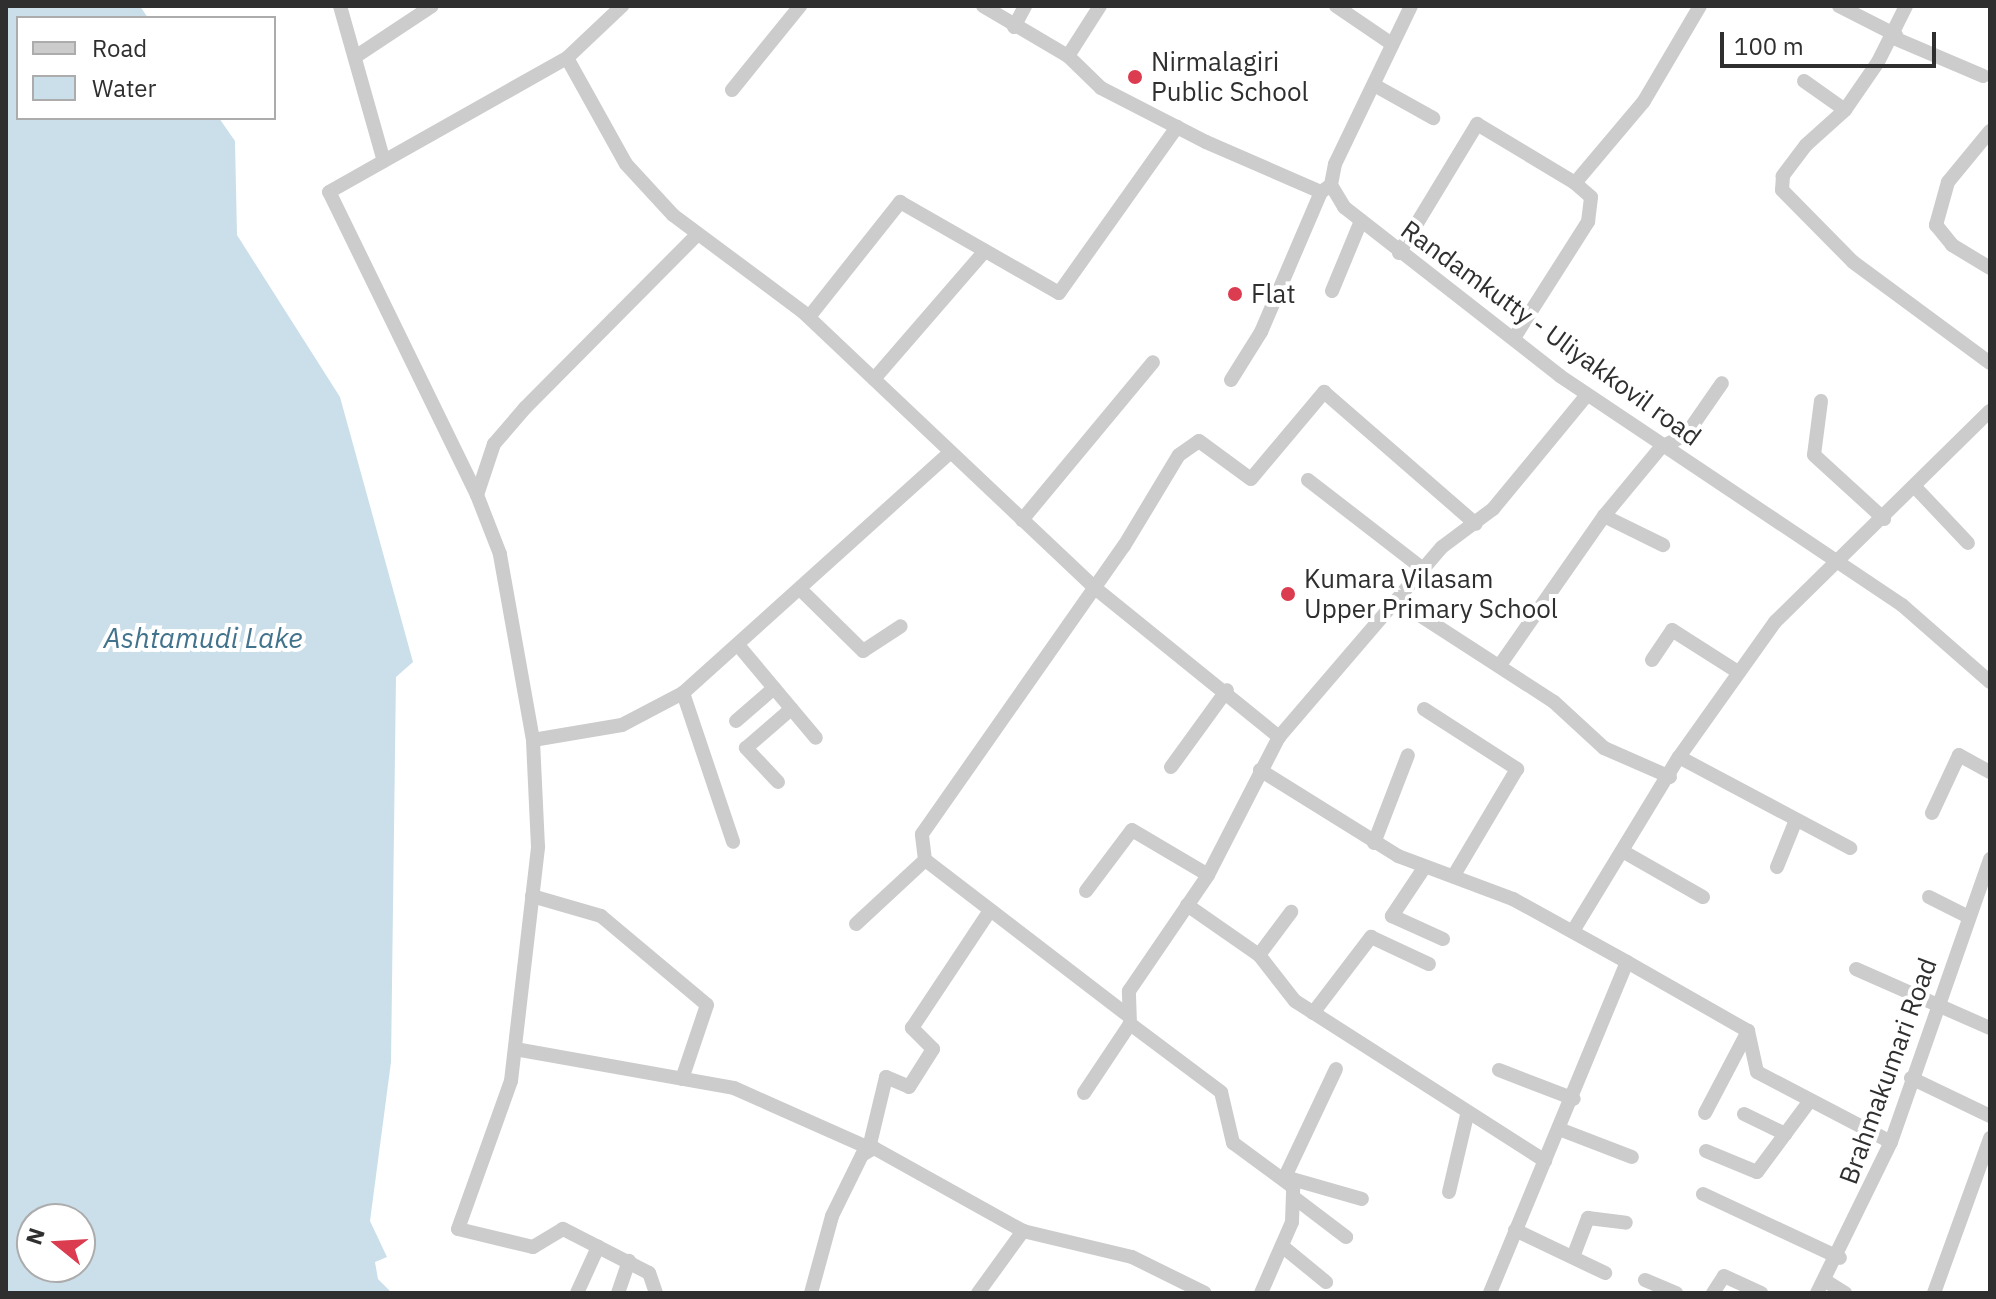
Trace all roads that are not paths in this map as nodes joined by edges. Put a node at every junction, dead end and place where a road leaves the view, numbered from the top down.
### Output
1 (340, 6) edge
2 (432, 6) edge
3 (622, 6) edge
4 (800, 6) edge
5 (983, 6) edge
6 (1025, 6) edge
7 (1100, 6) edge
8 (1336, 6) edge
9 (1411, 6) edge
10 (1700, 6) edge
11 (1839, 6) edge
12 (1906, 6) edge
13 (1014, 27) junction
14 (1895, 37) junction
15 (1392, 44) junction
16 (1068, 56) junction
17 (355, 57) junction
18 (567, 58) junction
19 (1983, 76) dead end
20 (1804, 81) dead end
21 (1374, 85) junction
22 (732, 90) dead end
23 (1845, 110) junction
24 (1433, 118) dead end
25 (1177, 127) junction
26 (1990, 131) edge
27 (384, 161) junction
28 (1575, 183) junction
29 (1326, 188) junction
30 (1361, 221) junction
31 (697, 235) junction
32 (985, 251) junction
33 (1399, 253) junction
34 (1990, 268) edge
35 (1332, 291) dead end
36 (809, 317) junction
37 (1514, 338) junction
38 (1153, 362) dead end
39 (1990, 363) edge
40 (874, 379) junction
41 (1231, 380) dead end
42 (1722, 383) dead end
43 (1587, 395) junction
44 (1821, 401) dead end
45 (1990, 411) edge
46 (1661, 447) junction
47 (950, 453) junction
48 (1308, 480) dead end
49 (1915, 487) junction
50 (477, 495) junction
51 (1604, 516) junction
52 (1884, 519) junction
53 (1022, 520) junction
54 (1476, 524) junction
55 (1968, 543) dead end
56 (1663, 545) dead end
57 (1836, 557) junction
58 (1423, 569) junction
59 (1095, 588) junction
60 (801, 590) junction
61 (1398, 601) junction
62 (901, 626) dead end
63 (738, 645) junction
64 (1652, 660) dead end
65 (1500, 665) junction
66 (1738, 672) junction
67 (1990, 682) edge
68 (774, 688) junction
69 (1227, 690) junction
70 (683, 693) junction
71 (791, 709) junction
72 (1424, 709) dead end
73 (736, 721) dead end
74 (1279, 737) junction
75 (816, 738) dead end
76 (533, 740) junction
77 (1408, 755) dead end
78 (1679, 757) junction
79 (1171, 767) dead end
80 (1260, 770) junction
81 (1990, 772) edge
82 (1670, 777) junction
83 (778, 782) dead end
84 (1932, 813) dead end
85 (1796, 820) junction
86 (733, 842) dead end
87 (1374, 843) junction
88 (1850, 848) dead end
89 (1624, 852) junction
90 (1990, 859) edge
91 (925, 860) junction
92 (1777, 867) dead end
93 (1424, 868) junction
94 (1208, 875) junction
95 (1454, 875) junction
96 (1086, 891) dead end
97 (532, 896) junction
98 (1703, 897) dead end
99 (1929, 897) dead end
100 (1187, 905) junction
101 (989, 912) junction
102 (1291, 912) dead end
103 (1969, 917) junction
104 (856, 924) dead end
105 (1573, 931) junction
106 (1443, 939) dead end
107 (1259, 955) junction
108 (1627, 962) junction
109 (1429, 964) dead end
110 (1856, 969) dead end
111 (1939, 1003) junction
112 (1313, 1013) junction
113 (1128, 1019) junction
114 (1990, 1028) edge
115 (1748, 1031) junction
116 (515, 1049) junction
117 (1336, 1069) dead end
118 (1499, 1070) dead end
119 (1911, 1078) junction
120 (682, 1079) junction
121 (1084, 1093) dead end
122 (1574, 1099) junction
123 (1809, 1102) junction
124 (1705, 1113) dead end
125 (1744, 1114) dead end
126 (1467, 1115) junction
127 (1990, 1116) edge
128 (1559, 1129) junction
129 (1785, 1134) junction
130 (1990, 1138) edge
131 (1891, 1142) junction
132 (869, 1148) junction
133 (1706, 1151) dead end
134 (1632, 1157) dead end
135 (1545, 1161) junction
136 (1285, 1177) junction
137 (1449, 1192) dead end
138 (1703, 1194) dead end
139 (1296, 1199) junction
140 (1362, 1199) dead end
141 (1626, 1223) dead end
142 (1515, 1230) junction
143 (1023, 1231) junction
144 (1346, 1237) dead end
145 (1282, 1246) junction
146 (598, 1247) junction
147 (1573, 1257) junction
148 (1840, 1258) junction
149 (629, 1261) junction
150 (1605, 1273) dead end
151 (1645, 1280) dead end
152 (1326, 1282) dead end
153 (1821, 1286) edge
154 (814, 1291) edge
155 (577, 1293) edge
156 (618, 1293) edge
157 (656, 1293) edge
158 (978, 1293) edge
159 (1205, 1293) edge
160 (1261, 1293) edge
161 (1490, 1293) edge
162 (1676, 1293) edge
163 (1713, 1293) edge
164 (1761, 1293) edge
165 (1845, 1293) edge
166 (1934, 1293) edge

1 - 17 street
2 - 17 street
3 - 18 street
4 - 22 street
5 - 13 street
6 - 13 street
7 - 16 street
8 - 15 street
9 - 15 street
10 - 28 street
11 - 14 street
12 - 14 street
13 - 16 street
14 - 19 street
14 - 23 street
15 - 21 street
16 - 25 street
17 - 27 street
18 - 27 street
18 - 31 street
20 - 23 street
21 - 24 street
21 - 29 street
23 - 39 street
25 - 29 street
25 - 32 street
26 - 34 street
27 - 50 street
28 - 33 street
28 - 37 street
29 - 30 street, Randamkutty - Uliyakkovil road
29 - 41 street
30 - 33 street, Randamkutty - Uliyakkovil road
30 - 35 street
31 - 36 street
31 - 50 street
32 - 36 street
32 - 40 street
33 - 37 street, Randamkutty - Uliyakkovil road
36 - 40 street
37 - 43 street, Randamkutty - Uliyakkovil road
38 - 53 street
40 - 47 street
42 - 46 street
43 - 46 street, Randamkutty - Uliyakkovil road
43 - 54 street
44 - 52 street
45 - 49 street
46 - 51 street
46 - 57 street, Randamkutty - Uliyakkovil road
47 - 53 street
47 - 60 street
48 - 58 street
49 - 52 street
49 - 55 street
50 - 76 street
51 - 56 street
51 - 65 street
52 - 57 street
53 - 59 street
54 - 58 street
54 - 59 street
57 - 66 street
57 - 67 street, Randamkutty - Uliyakkovil road
58 - 61 street
59 - 69 street
59 - 91 street
60 - 62 street
60 - 63 street
61 - 65 street
61 - 74 street
63 - 68 street
63 - 70 street
64 - 66 street
65 - 82 street
66 - 78 street
68 - 71 street
68 - 73 street
69 - 74 street
69 - 79 street
70 - 76 street
70 - 86 street
71 - 75 street
71 - 83 street
72 - 95 street
74 - 80 street
76 - 97 street
77 - 87 street
78 - 82 street
78 - 85 street
80 - 87 street
80 - 94 street
81 - 84 street
82 - 89 street
85 - 88 street
85 - 92 street
87 - 93 street
89 - 98 street
89 - 105 street
90 - 103 street, Brahmakumari Road
91 - 101 street
91 - 104 street
93 - 95 street
93 - 106 street
94 - 96 street
94 - 100 street
95 - 105 street
97 - 116 street
97 - 120 street
99 - 103 street
100 - 107 street
100 - 113 street
101 - 113 street
101 - 132 street
102 - 107 street
103 - 111 street, Brahmakumari Road
105 - 108 street
107 - 112 street
108 - 115 street
108 - 122 street
109 - 112 street
110 - 111 street
111 - 114 street
111 - 119 street, Brahmakumari Road
112 - 126 street
113 - 121 street
113 - 136 street
115 - 123 street
115 - 124 street
116 - 120 street
116 - 146 street
117 - 136 street
118 - 122 street
119 - 127 street
119 - 131 street, Brahmakumari Road
120 - 132 street
122 - 128 street
123 - 129 street
123 - 131 street
125 - 129 street
126 - 135 street
126 - 137 street
128 - 134 street
128 - 135 street
129 - 133 street
130 - 166 street
131 - 148 street, Brahmakumari Road
132 - 143 street
132 - 154 street
135 - 142 street
136 - 139 street
136 - 140 street
138 - 148 street
139 - 144 street
139 - 145 street
141 - 147 street
142 - 147 street
142 - 161 street
143 - 158 street
143 - 159 street
145 - 152 street
145 - 160 street
146 - 149 street
146 - 155 street
147 - 150 street
148 - 153 street, Brahmakumari Road
149 - 156 street
149 - 157 street
151 - 162 street
153 - 165 street
163 - 164 street

